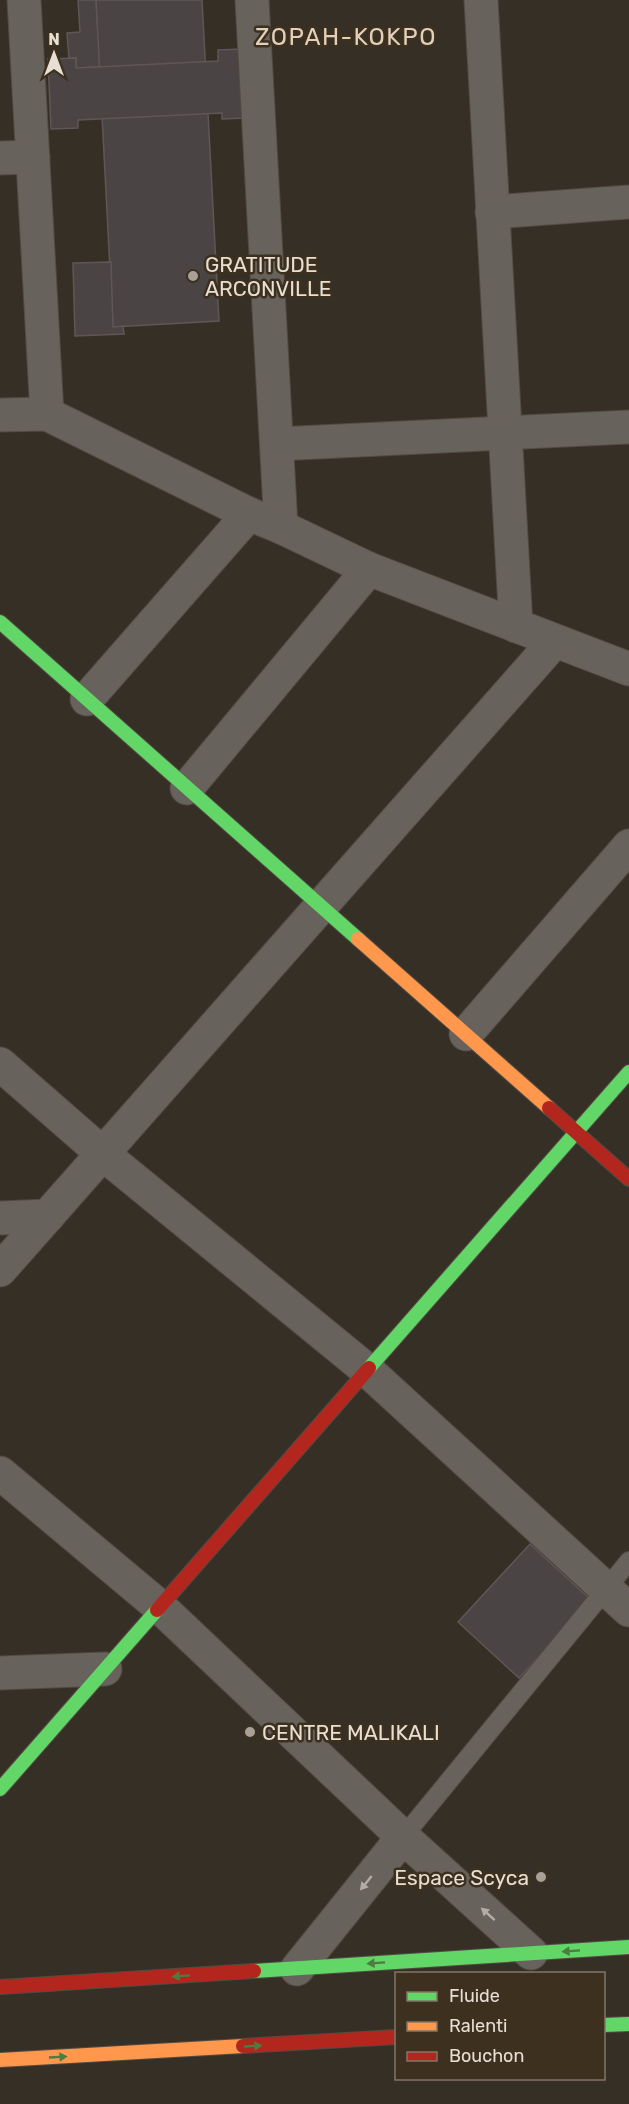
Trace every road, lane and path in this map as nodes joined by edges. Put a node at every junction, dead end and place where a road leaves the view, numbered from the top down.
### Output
1 (24, 0) edge
2 (252, 0) edge
3 (481, 0) edge
4 (33, 157) junction
5 (0, 158) edge
6 (629, 202) edge
7 (492, 212) junction
8 (46, 414) junction
9 (0, 415) edge
10 (629, 428) edge
11 (505, 433) junction
12 (277, 444) junction
13 (249, 514) junction
14 (281, 527) junction
15 (369, 569) junction
16 (0, 622) edge
17 (516, 626) junction
18 (554, 642) junction
19 (629, 669) edge
20 (87, 699) junction
21 (187, 788) junction
22 (629, 846) edge
23 (321, 906) junction
24 (466, 1034) junction
25 (0, 1064) edge
26 (629, 1072) edge
27 (576, 1132) junction
28 (103, 1154) junction
29 (629, 1179) edge
30 (48, 1216) junction
31 (0, 1218) edge
32 (0, 1270) edge
33 (367, 1371) junction
34 (0, 1473) edge
35 (629, 1561) edge
36 (617, 1600) edge
37 (160, 1607) junction
38 (105, 1669) junction
39 (0, 1673) edge
40 (0, 1789) edge
41 (403, 1837) junction
42 (629, 1947) edge
43 (531, 1953) junction
44 (297, 1969) junction
45 (0, 1987) edge
46 (629, 2024) edge
47 (605, 2025) edge
48 (395, 2037) edge
49 (0, 2060) edge

1 - 4 street
2 - 12 street
3 - 7 street
4 - 5 street
4 - 8 street
6 - 7 street
7 - 11 street
8 - 9 street
8 - 13 street
10 - 11 street
11 - 12 street
11 - 17 street
12 - 14 street
13 - 14 street
13 - 20 street
14 - 15 street
15 - 17 street
15 - 21 street
16 - 20 street
17 - 18 street
18 - 19 street
18 - 23 street
20 - 21 street
21 - 23 street
22 - 24 street
23 - 24 street
23 - 28 street
24 - 27 street
25 - 28 street
26 - 27 street
27 - 29 street
27 - 33 street
28 - 30 street
28 - 33 street
30 - 31 street
30 - 32 street
33 - 36 street
33 - 37 street
34 - 37 street
35 - 36 lane
36 - 41 lane
37 - 38 street
37 - 41 street
38 - 39 street
38 - 40 street
43 -> 41 street
41 -> 44 street
42 -> 43 street
43 -> 44 street
44 -> 45 street
46 - 47 street
49 -> 48 street

